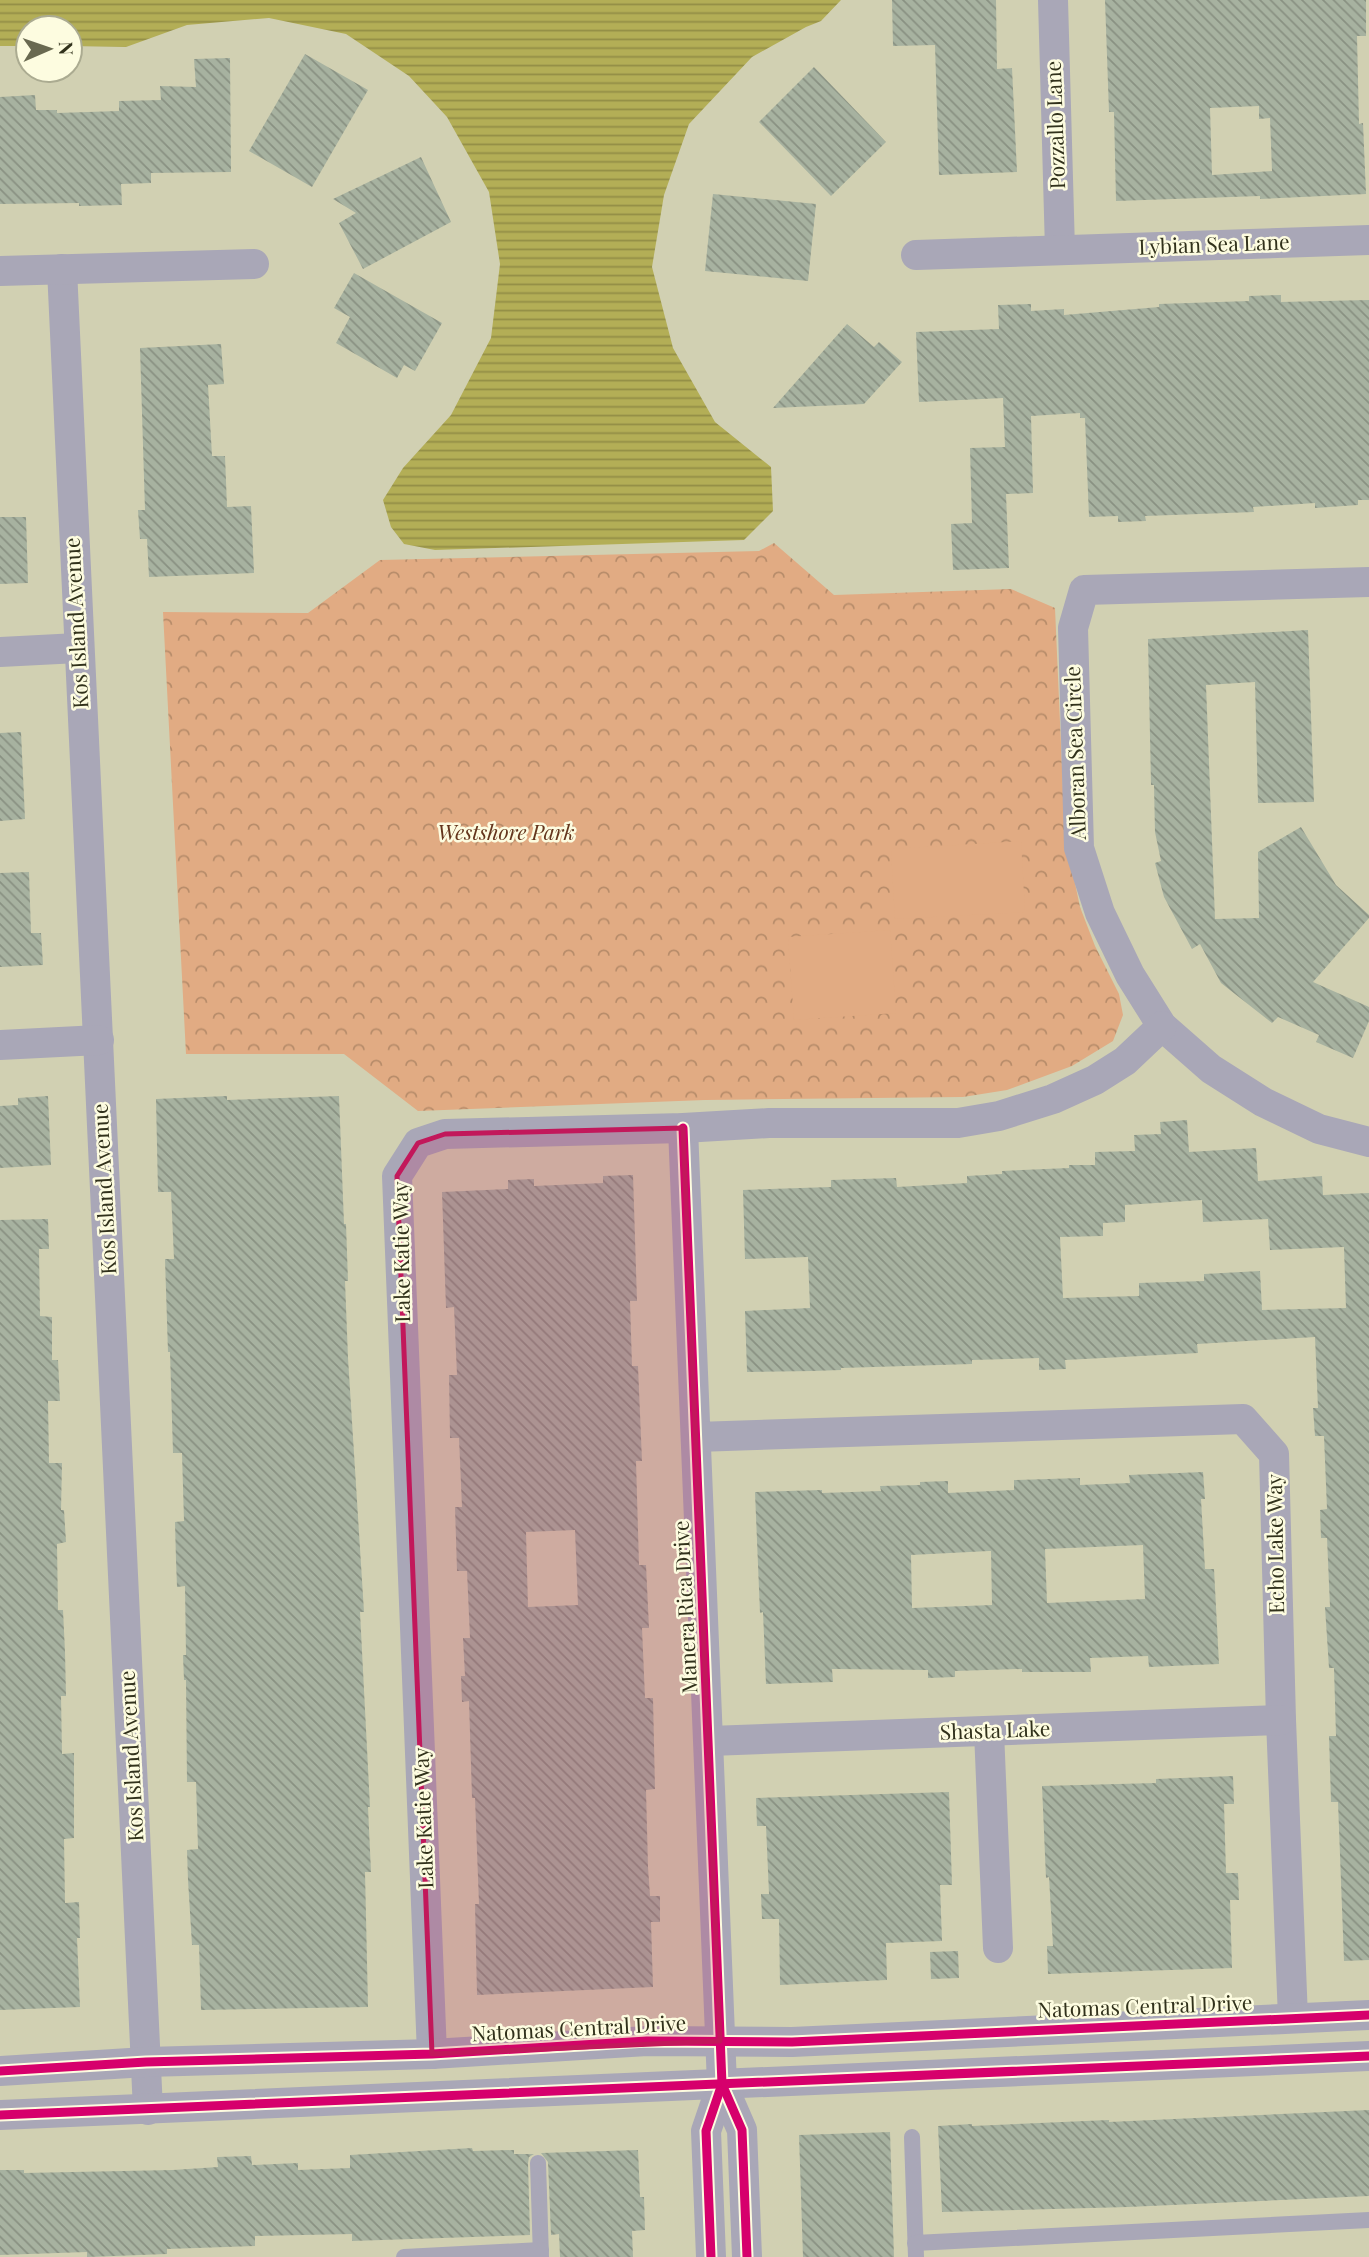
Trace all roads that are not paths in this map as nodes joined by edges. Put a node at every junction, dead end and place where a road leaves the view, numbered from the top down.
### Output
1 (1053, 0) edge
2 (1369, 240) edge
3 (1060, 250) junction
4 (916, 255) dead end
5 (254, 264) dead end
6 (62, 269) junction
7 (0, 271) edge
8 (1369, 582) edge
9 (78, 648) junction
10 (0, 652) edge
11 (1162, 1026) junction
12 (99, 1040) junction
13 (0, 1045) edge
14 (683, 1128) junction
15 (1369, 1142) edge
16 (696, 1437) junction
17 (1281, 1720) junction
18 (989, 1731) junction
19 (710, 1741) junction
20 (998, 1948) dead end
21 (1369, 2015) edge
22 (1293, 2018) junction
23 (720, 2041) junction
24 (432, 2054) junction
25 (1369, 2056) edge
26 (146, 2062) junction
27 (0, 2071) edge
28 (722, 2084) junction
29 (148, 2110) junction
30 (0, 2115) edge
31 (912, 2137) dead end
32 (538, 2163) dead end
33 (1369, 2220) edge
34 (916, 2250) edge
35 (541, 2254) edge
36 (404, 2257) edge
37 (711, 2257) edge
38 (747, 2257) edge

1 - 3 street, Pozzallo Lane
2 - 3 street, Lybian Sea Lane
3 - 4 street, Lybian Sea Lane
5 - 6 street
6 - 7 street
6 - 9 street, Kos Island Avenue
8 - 11 street, Alboran Sea Circle
9 - 10 street
9 - 12 street, Kos Island Avenue
11 - 14 street, Lake Katie Way
11 - 15 street, Alboran Sea Circle
12 - 13 street
12 - 26 street, Kos Island Avenue
14 - 16 street, Manera Rica Drive
14 - 24 street, Lake Katie Way
16 - 17 street, Echo Lake Way
16 - 19 street, Manera Rica Drive
17 - 18 street, Shasta Lake
17 - 22 street, Echo Lake Way
18 - 19 street, Shasta Lake
18 - 20 street
19 - 23 street, Manera Rica Drive
21 - 22 street, Natomas Central Drive
22 - 23 street, Natomas Central Drive
23 - 24 street, Natomas Central Drive
23 - 28 street, Manera Rica Drive
24 - 26 street, Natomas Central Drive
25 - 28 street
26 - 27 street, Natomas Central Drive
26 - 29 street, Kos Island Avenue
28 - 29 street
28 - 37 street, Manera Rica Drive
28 - 38 street, Manera Rica Drive
29 - 30 street
31 - 34 lane
32 - 35 lane
33 - 34 lane
35 - 36 lane

